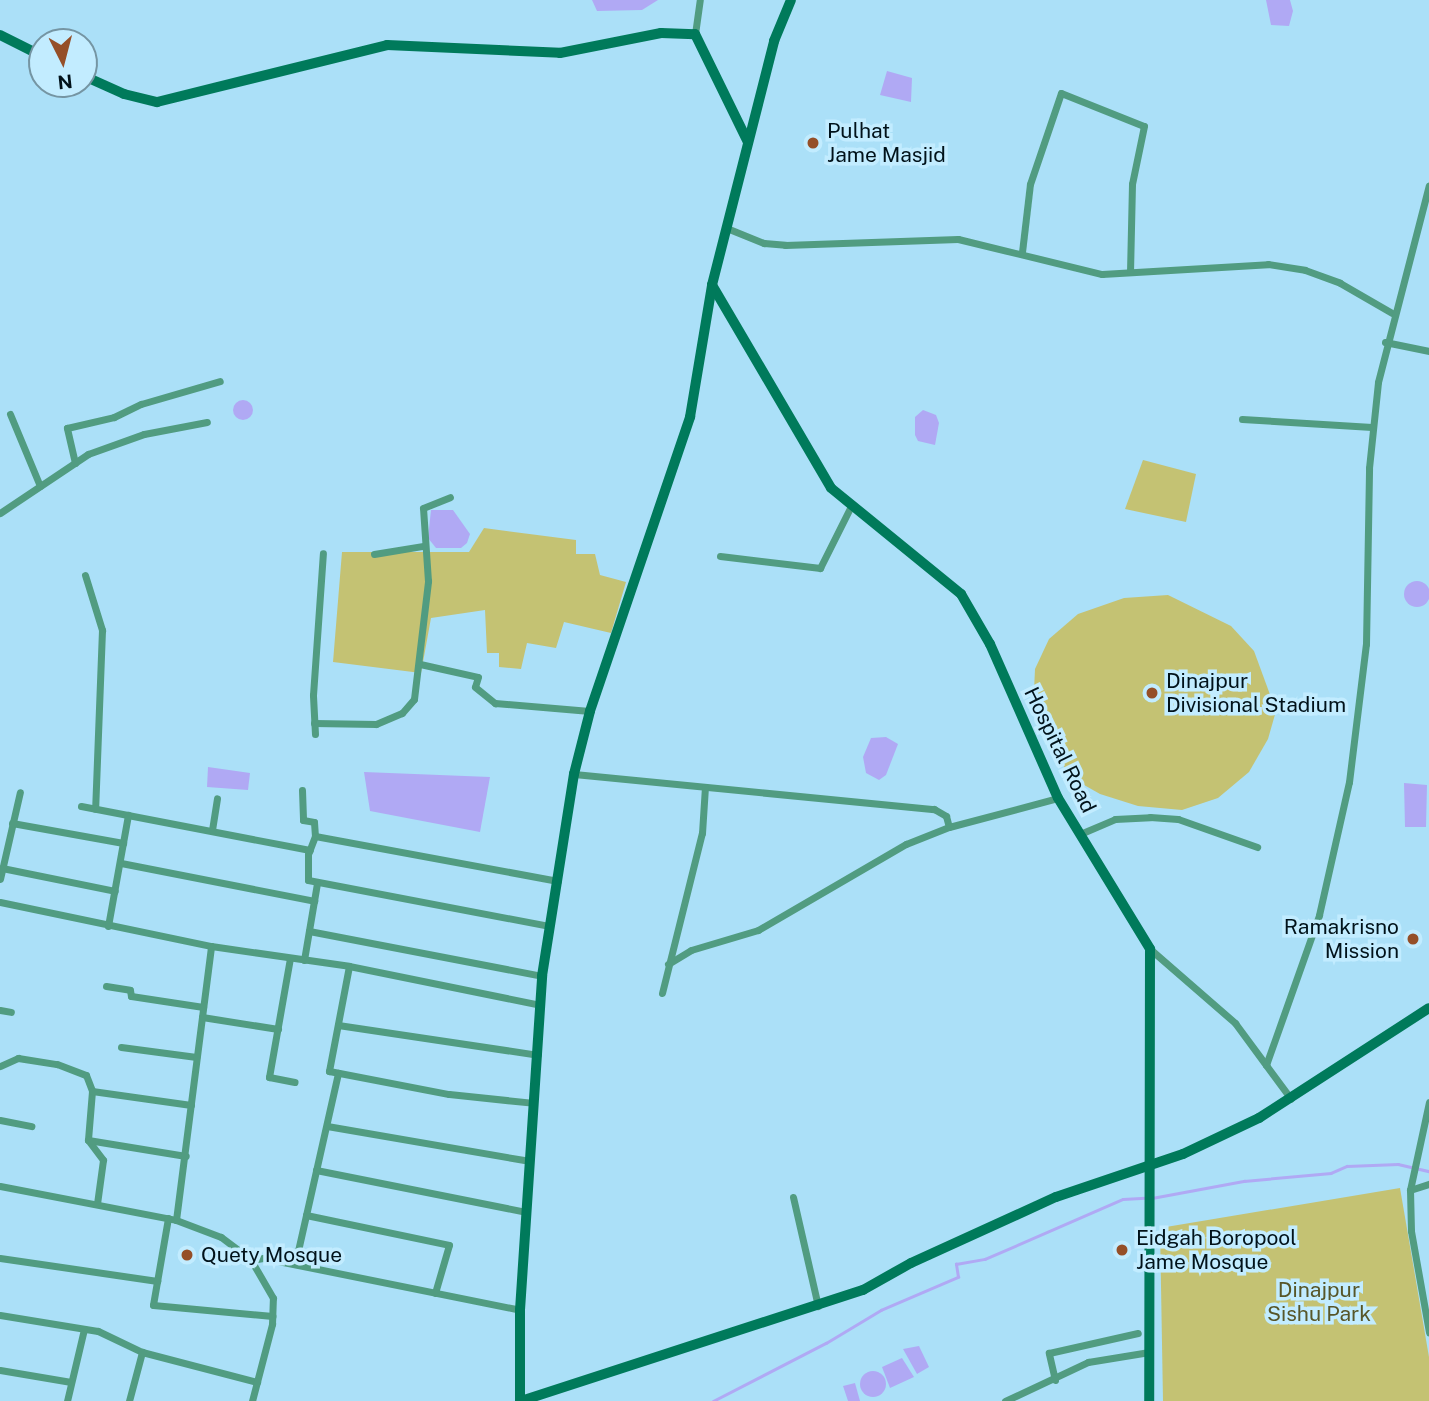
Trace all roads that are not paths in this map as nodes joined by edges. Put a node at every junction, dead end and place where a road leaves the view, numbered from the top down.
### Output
1 (700, 0) edge
2 (791, 0) edge
3 (695, 34) junction
4 (0, 35) edge
5 (28, 49) edge
6 (98, 81) edge
7 (748, 142) junction
8 (1429, 185) edge
9 (729, 229) junction
10 (1022, 252) junction
11 (1130, 272) junction
12 (712, 285) junction
13 (1392, 313) junction
14 (1385, 342) junction
15 (1429, 351) edge
16 (220, 381) dead end
17 (10, 414) dead end
18 (1242, 419) dead end
19 (207, 422) dead end
20 (1372, 427) junction
21 (75, 463) junction
22 (40, 486) junction
23 (450, 497) dead end
24 (851, 506) junction
25 (0, 513) edge
26 (422, 546) junction
27 (323, 553) dead end
28 (374, 554) dead end
29 (720, 556) dead end
30 (85, 575) dead end
31 (420, 664) junction
32 (590, 711) junction
33 (314, 723) junction
34 (315, 734) dead end
35 (575, 774) junction
36 (705, 787) junction
37 (302, 790) dead end
38 (20, 792) dead end
39 (217, 798) dead end
40 (1058, 798) junction
41 (81, 806) dead end
42 (95, 809) junction
43 (128, 815) junction
44 (12, 823) junction
45 (949, 827) junction
46 (212, 830) junction
47 (1080, 834) junction
48 (315, 836) junction
49 (4, 838) edge
50 (123, 843) junction
51 (1257, 847) dead end
52 (310, 850) junction
53 (121, 863) junction
54 (2, 868) junction
55 (0, 879) edge
56 (558, 881) junction
57 (317, 883) junction
58 (115, 891) junction
59 (314, 901) junction
60 (0, 902) edge
61 (108, 926) junction
62 (549, 926) junction
63 (309, 931) junction
64 (211, 946) junction
65 (1150, 949) junction
66 (290, 958) junction
67 (304, 961) junction
68 (668, 964) junction
69 (349, 966) junction
70 (542, 976) junction
71 (106, 986) dead end
72 (662, 993) dead end
73 (540, 1005) junction
74 (203, 1007) junction
75 (1429, 1008) edge
76 (0, 1010) edge
77 (11, 1012) dead end
78 (202, 1017) junction
79 (338, 1026) junction
80 (278, 1029) junction
81 (121, 1047) dead end
82 (538, 1055) junction
83 (196, 1057) junction
84 (1266, 1065) junction
85 (0, 1066) edge
86 (338, 1073) junction
87 (296, 1082) dead end
88 (92, 1091) junction
89 (1291, 1099) junction
90 (1429, 1102) edge
91 (534, 1103) junction
92 (191, 1105) junction
93 (0, 1120) edge
94 (31, 1126) dead end
95 (327, 1126) junction
96 (88, 1140) junction
97 (186, 1156) junction
98 (530, 1161) junction
99 (1150, 1165) junction
100 (316, 1170) junction
101 (1429, 1184) edge
102 (0, 1186) edge
103 (1410, 1186) junction
104 (793, 1198) dead end
105 (97, 1203) junction
106 (527, 1212) junction
107 (306, 1215) junction
108 (172, 1219) junction
109 (0, 1258) edge
110 (250, 1260) junction
111 (295, 1264) junction
112 (158, 1281) junction
113 (435, 1293) junction
114 (818, 1307) junction
115 (520, 1310) junction
116 (0, 1315) edge
117 (272, 1316) junction
118 (84, 1329) junction
119 (1429, 1332) edge
120 (1138, 1334) dead end
121 (142, 1352) junction
122 (1149, 1352) junction
123 (0, 1370) edge
124 (1055, 1380) junction
125 (71, 1382) junction
126 (257, 1382) junction
127 (67, 1401) edge
128 (129, 1401) edge
129 (252, 1401) edge
130 (520, 1401) edge
131 (1005, 1401) edge
132 (1149, 1401) edge

1 - 3 street
2 - 7 street
3 - 6 street
3 - 7 street
4 - 5 street
7 - 9 street
8 - 13 street
9 - 10 street
9 - 12 street
10 - 11 street
10 - 11 street
11 - 13 street
12 - 24 street, Hospital Road
12 - 32 street
13 - 14 street
14 - 15 street
14 - 20 street
16 - 21 street
17 - 22 street
18 - 20 street
19 - 21 street
20 - 84 street
21 - 22 street
22 - 25 street
23 - 26 street
24 - 29 street
24 - 40 street, Hospital Road
26 - 28 street
26 - 31 street
27 - 33 street
30 - 42 street
31 - 32 street
31 - 33 street
32 - 35 street
33 - 34 street
35 - 36 street
35 - 56 street
36 - 45 street
36 - 68 street
37 - 48 street
38 - 44 street
39 - 46 street
40 - 45 street
40 - 47 street, Hospital Road
41 - 42 street
42 - 43 street
43 - 46 street
43 - 50 street
44 - 49 street
44 - 50 street
45 - 68 street
46 - 52 street
47 - 51 street
47 - 65 street, Hospital Road
48 - 52 street
48 - 56 street
49 - 54 street
50 - 53 street
52 - 57 street
53 - 58 street
53 - 59 street
54 - 55 street
54 - 58 street
56 - 62 street
57 - 59 street
57 - 62 street
58 - 61 street
59 - 63 street
60 - 61 street
61 - 64 street
62 - 70 street
63 - 67 street
63 - 70 street
64 - 66 street
64 - 74 street
65 - 84 street
65 - 99 street
66 - 67 street
66 - 80 street
67 - 69 street
68 - 72 street
69 - 73 street
69 - 79 street
70 - 73 street
71 - 74 street
73 - 82 street
74 - 78 street
75 - 89 street
76 - 77 street
78 - 80 street
78 - 83 street
79 - 82 street
79 - 86 street
80 - 87 street
81 - 83 street
82 - 91 street
83 - 92 street
84 - 89 street
85 - 88 street
86 - 91 street
86 - 95 street
88 - 92 street
88 - 96 street
89 - 99 street
90 - 103 street
91 - 98 street
92 - 97 street
93 - 94 street
95 - 98 street
95 - 100 street
96 - 97 street
96 - 105 street
97 - 108 street
98 - 106 street
99 - 114 street
99 - 122 street
100 - 106 street
100 - 107 street
101 - 103 street
102 - 105 street
103 - 119 street
104 - 114 street
105 - 108 street
106 - 115 street
107 - 111 street
107 - 113 street
108 - 110 street
108 - 112 street
109 - 112 street
110 - 111 street
110 - 117 street
111 - 113 street
112 - 117 street
113 - 115 street
114 - 130 street
115 - 130 street
116 - 118 street
117 - 126 street
118 - 121 street
118 - 125 street
120 - 124 street
121 - 126 street
121 - 128 street
122 - 124 street
122 - 132 street
123 - 125 street
124 - 131 street
125 - 127 street
126 - 129 street

